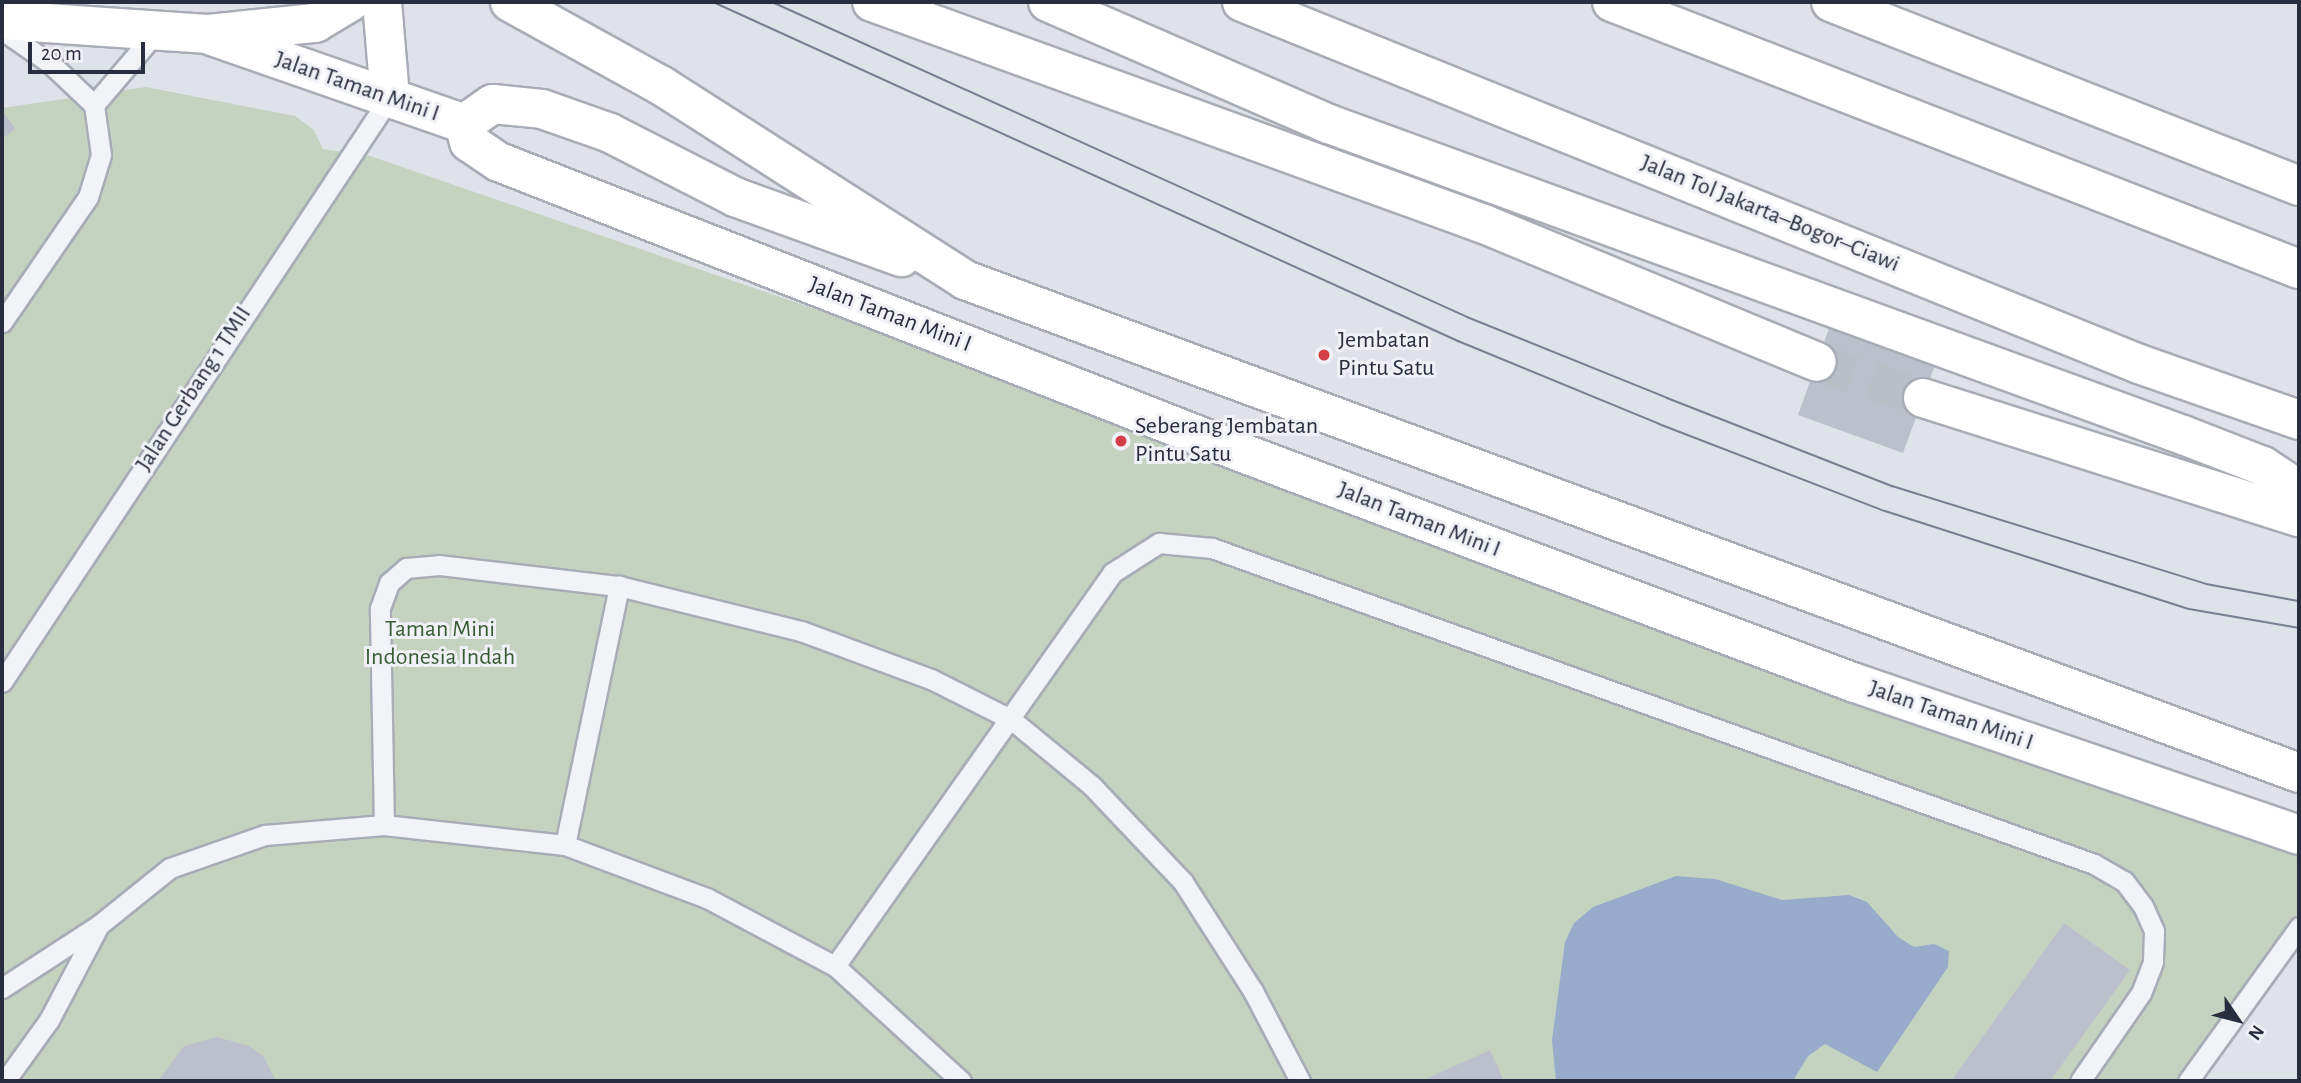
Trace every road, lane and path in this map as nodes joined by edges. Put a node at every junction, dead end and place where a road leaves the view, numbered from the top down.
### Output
1 (350, 2) edge
2 (382, 2) edge
3 (510, 2) edge
4 (872, 2) edge
5 (1048, 2) edge
6 (1242, 2) edge
7 (1612, 2) edge
8 (1831, 2) edge
9 (2, 20) edge
10 (2, 30) edge
11 (156, 32) junction
12 (208, 34) junction
13 (390, 97) junction
14 (94, 105) junction
15 (464, 124) junction
16 (2299, 186) edge
17 (2299, 269) edge
18 (965, 280) junction
19 (2, 322) edge
20 (1816, 362) tunnel mouth
21 (1923, 398) tunnel mouth
22 (2299, 420) edge
23 (2299, 490) edge
24 (2299, 517) edge
25 (619, 586) junction
26 (2, 682) edge
27 (1012, 720) junction
28 (2299, 774) edge
29 (384, 825) junction
30 (2299, 835) edge
31 (565, 845) junction
32 (99, 925) junction
33 (2299, 927) edge
34 (835, 966) junction
35 (2, 988) edge
36 (5, 1081) edge
37 (961, 1081) edge
38 (1300, 1081) edge
39 (2080, 1081) edge
40 (2188, 1081) edge

1 - 12 main road
2 - 13 main road
3 - 18 main road
4 - 20 main road
5 - 23 main road
6 - 22 main road, Jalan Tol Jakarta–Bogor–Ciawi
7 - 17 main road
8 - 16 main road
9 - 11 main road
10 - 14 lane
11 - 12 main road
11 - 14 lane
12 - 13 main road, Jalan Taman Mini I
13 - 15 main road, Jalan Taman Mini I
13 - 26 lane, Jalan Gerbang 1 TMII
14 - 19 lane
15 - 18 main road
15 - 30 main road, Jalan Taman Mini I
18 - 28 main road
21 - 24 main road
25 - 27 lane
25 - 29 lane
25 - 31 lane
27 - 34 lane
27 - 38 lane
27 - 39 lane
29 - 31 lane
29 - 32 lane
31 - 34 lane
32 - 35 lane
32 - 36 lane
33 - 40 lane
34 - 37 lane

